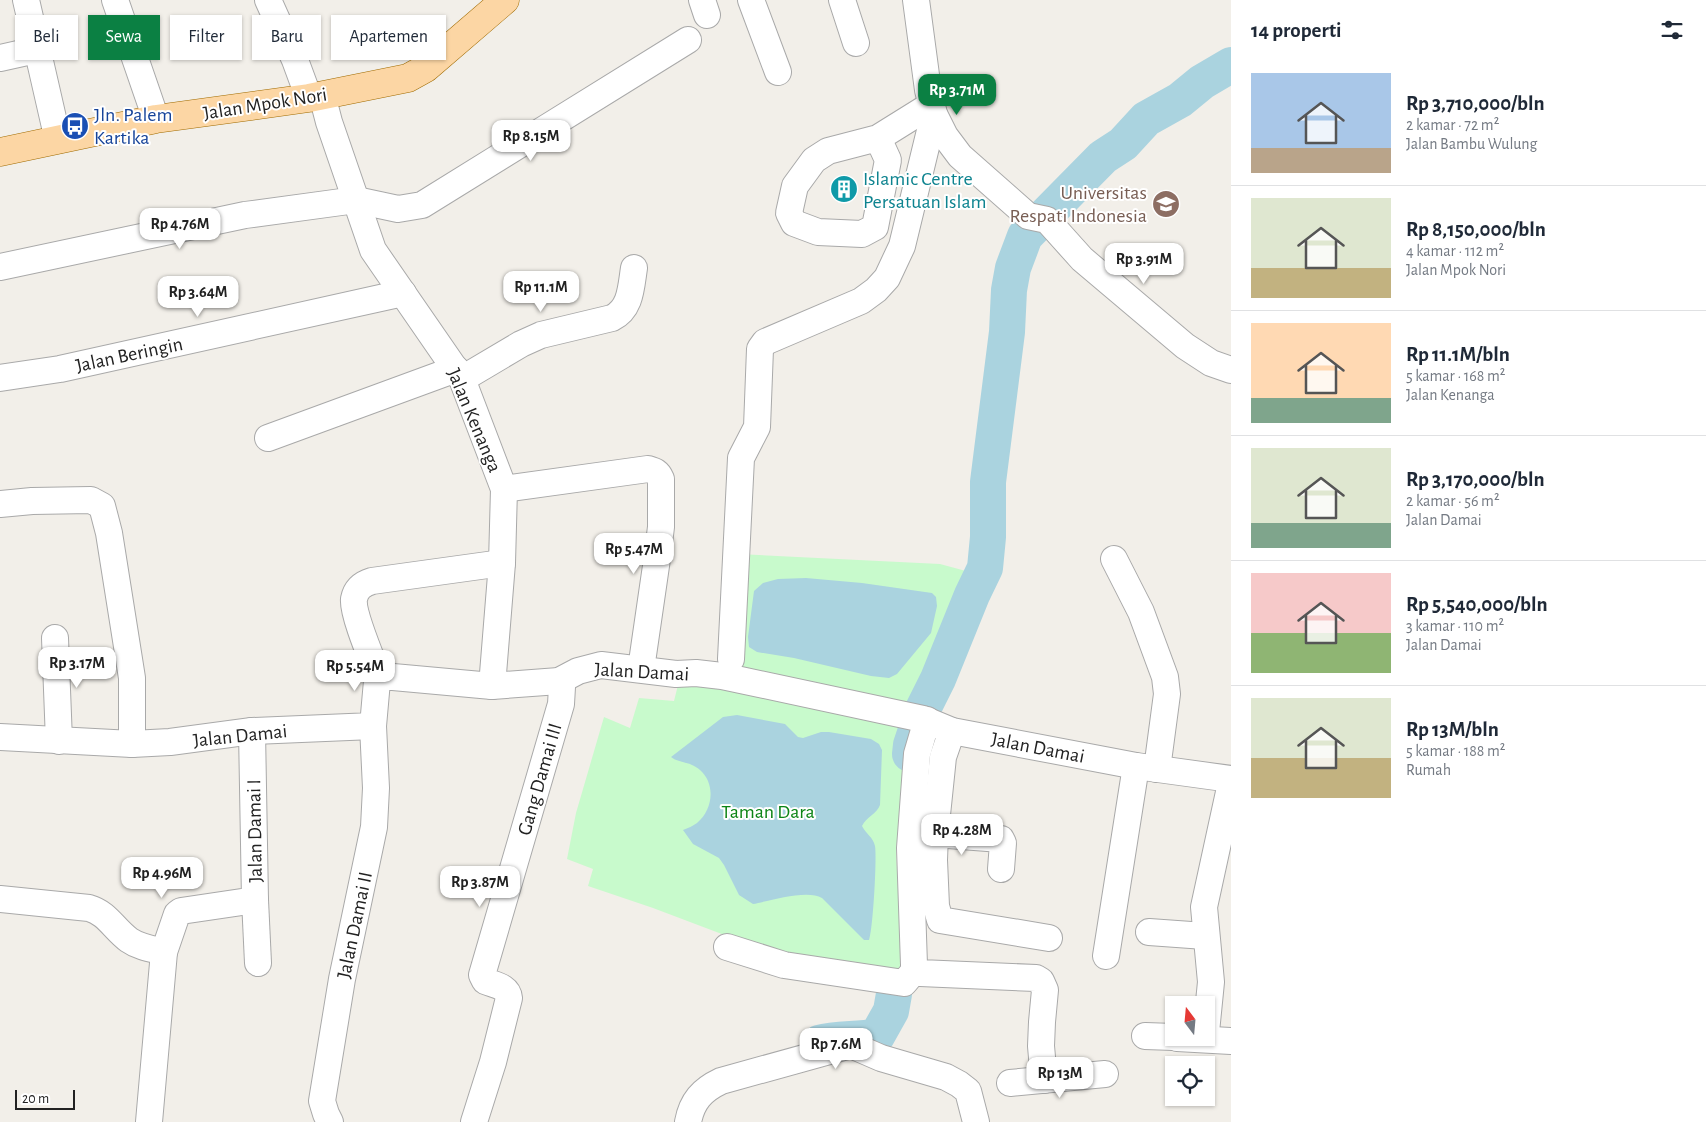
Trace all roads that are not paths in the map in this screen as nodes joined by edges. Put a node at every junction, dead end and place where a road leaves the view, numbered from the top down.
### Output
1 (26, 0) edge
2 (115, 0) edge
3 (268, 0) edge
4 (505, 0) edge
5 (751, 0) edge
6 (842, 0) edge
7 (916, 0) edge
8 (29, 15) edge
9 (688, 40) dead end
10 (856, 43) dead end
11 (15, 55) edge
12 (0, 58) edge
13 (38, 60) edge
14 (778, 72) dead end
15 (316, 97) junction
16 (932, 109) junction
17 (156, 120) junction
18 (878, 138) dead end
19 (58, 140) junction
20 (0, 152) edge
21 (356, 200) junction
22 (0, 266) edge
23 (634, 268) dead end
24 (403, 292) junction
25 (1231, 370) edge
26 (459, 374) junction
27 (0, 378) edge
28 (268, 438) dead end
29 (504, 488) junction
30 (0, 504) edge
31 (1114, 559) dead end
32 (502, 562) junction
33 (55, 638) dead end
34 (731, 659) dead end
35 (641, 670) junction
36 (379, 678) junction
37 (559, 681) junction
38 (492, 686) junction
39 (921, 719) junction
40 (373, 726) junction
41 (252, 731) junction
42 (952, 731) junction
43 (0, 737) edge
44 (59, 741) junction
45 (132, 744) junction
46 (1147, 768) junction
47 (1231, 781) edge
48 (935, 834) junction
49 (1001, 869) dead end
50 (0, 899) edge
51 (255, 900) junction
52 (1149, 932) dead end
53 (1205, 936) junction
54 (1050, 938) dead end
55 (727, 947) dead end
56 (164, 952) junction
57 (1106, 956) dead end
58 (258, 963) dead end
59 (916, 970) junction
60 (1210, 996) edge
61 (1144, 1036) dead end
62 (1165, 1037) edge
63 (1215, 1038) edge
64 (1231, 1041) edge
65 (1105, 1074) dead end
66 (1044, 1080) junction
67 (1010, 1083) dead end
68 (150, 1122) edge
69 (330, 1122) edge
70 (474, 1122) edge
71 (688, 1122) edge
72 (976, 1122) edge

1 - 8 street
2 - 17 street
3 - 15 street, Jalan Kenanga
4 - 15 main road, Jalan Mpok Nori
5 - 14 street
6 - 10 street
7 - 16 street
9 - 21 street
11 - 12 street
13 - 19 street
15 - 17 main road, Jalan Mpok Nori
15 - 21 street, Jalan Kenanga
16 - 18 street
16 - 25 street
16 - 34 street
17 - 19 main road, Jalan Mpok Nori
19 - 20 main road, Jalan Mpok Nori
21 - 22 street
21 - 24 street, Jalan Kenanga
23 - 26 street
24 - 26 street, Jalan Kenanga
24 - 27 street, Jalan Beringin
26 - 28 street
26 - 29 street, Jalan Kenanga
29 - 32 street, Jalan Kenanga
29 - 35 street
30 - 45 street
31 - 46 street
32 - 36 street
32 - 38 street, Jalan Kenanga
33 - 44 street
35 - 37 street, Jalan Damai
35 - 39 street, Jalan Damai
36 - 38 street, Jalan Damai
36 - 40 street
37 - 38 street, Jalan Damai
37 - 70 street, Gang Damai III
39 - 42 street, Jalan Damai
39 - 59 street
40 - 41 street, Jalan Damai
40 - 69 street, Jalan Damai II
41 - 45 street, Jalan Damai
41 - 51 street, Jalan Damai I
42 - 46 street, Jalan Damai
42 - 48 street
43 - 44 street, Jalan Damai
44 - 45 street, Jalan Damai
46 - 47 street, Jalan Damai
46 - 57 street
47 - 53 street
48 - 49 street
48 - 54 street
50 - 56 street
51 - 56 street, Jalan Damai I
51 - 58 street
52 - 53 street
53 - 60 street
55 - 59 street
56 - 68 street, Jalan Damai I
59 - 66 street
61 - 62 street
63 - 64 street
65 - 66 street
66 - 67 street
71 - 72 street

